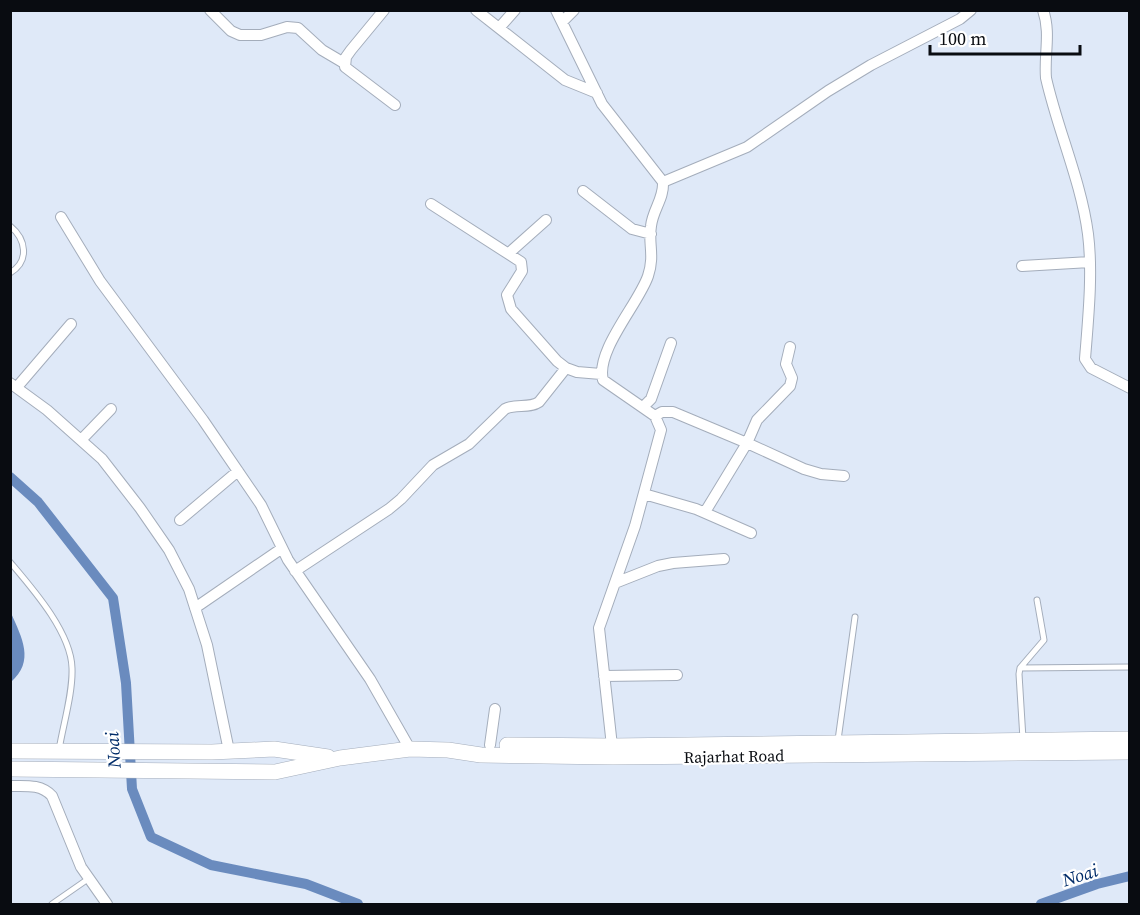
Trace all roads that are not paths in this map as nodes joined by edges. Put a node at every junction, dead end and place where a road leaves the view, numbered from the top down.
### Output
1 (210, 10) edge
2 (384, 10) edge
3 (476, 10) edge
4 (515, 10) edge
5 (556, 10) edge
6 (574, 10) edge
7 (971, 10) edge
8 (1043, 10) edge
9 (562, 22) junction
10 (499, 28) junction
11 (344, 63) junction
12 (597, 93) junction
13 (395, 105) dead end
14 (663, 182) junction
15 (583, 191) dead end
16 (431, 204) dead end
17 (62, 217) dead end
18 (546, 220) dead end
19 (10, 226) edge
20 (651, 234) junction
21 (509, 253) junction
22 (1090, 262) junction
23 (1022, 266) dead end
24 (10, 273) edge
25 (71, 324) dead end
26 (671, 343) dead end
27 (790, 347) dead end
28 (566, 368) junction
29 (601, 374) junction
30 (14, 385) edge
31 (1130, 388) edge
32 (644, 406) junction
33 (111, 409) dead end
34 (655, 416) junction
35 (81, 440) junction
36 (747, 442) junction
37 (238, 471) junction
38 (844, 476) dead end
39 (644, 494) junction
40 (705, 512) junction
41 (180, 520) dead end
42 (752, 533) dead end
43 (281, 549) junction
44 (724, 559) dead end
45 (10, 562) edge
46 (295, 571) junction
47 (615, 583) junction
48 (1037, 600) dead end
49 (195, 608) junction
50 (855, 617) dead end
51 (1130, 667) edge
52 (1020, 668) junction
53 (677, 675) dead end
54 (604, 676) junction
55 (495, 709) dead end
56 (1130, 739) edge
57 (1023, 741) junction
58 (837, 743) junction
59 (490, 745) junction
60 (612, 746) junction
61 (410, 749) junction
62 (448, 750) junction
63 (10, 751) edge
64 (58, 751) junction
65 (229, 751) junction
66 (1130, 752) edge
67 (340, 759) junction
68 (10, 769) edge
69 (10, 786) edge
70 (88, 879) junction
71 (52, 904) edge
72 (107, 904) edge

1 - 11 street
2 - 11 street
3 - 10 street
4 - 10 street
5 - 9 street
6 - 9 street
7 - 14 street
8 - 22 street
9 - 12 street
10 - 12 street
11 - 13 street
12 - 14 street
14 - 20 street
15 - 20 street
16 - 21 street
17 - 37 street
18 - 21 street
19 - 24 lane
20 - 29 street
21 - 28 street
22 - 23 street
22 - 31 street
25 - 30 street
26 - 32 street
27 - 36 street
28 - 29 street
28 - 46 street
29 - 32 street
30 - 35 street
32 - 34 street
33 - 35 street
34 - 36 street
34 - 39 street
35 - 49 street
36 - 38 street
36 - 40 street
37 - 41 street
37 - 43 street
39 - 40 street
39 - 47 street
40 - 42 street
43 - 46 street
43 - 49 street
44 - 47 street
45 - 64 lane
46 - 61 street
47 - 54 street
48 - 52 lane
49 - 65 street
50 - 58 lane
51 - 52 lane
52 - 57 lane
53 - 54 street
54 - 60 street
55 - 59 street
56 - 57 main road
57 - 58 main road
58 - 60 main road
59 - 60 main road
59 - 62 main road
61 - 62 main road, Rajarhat Road
61 - 67 main road, Rajarhat Road
62 - 66 main road, Rajarhat Road
63 - 64 main road
64 - 65 main road
65 - 67 main road
67 - 68 main road
69 - 70 street
70 - 71 lane
70 - 72 street

